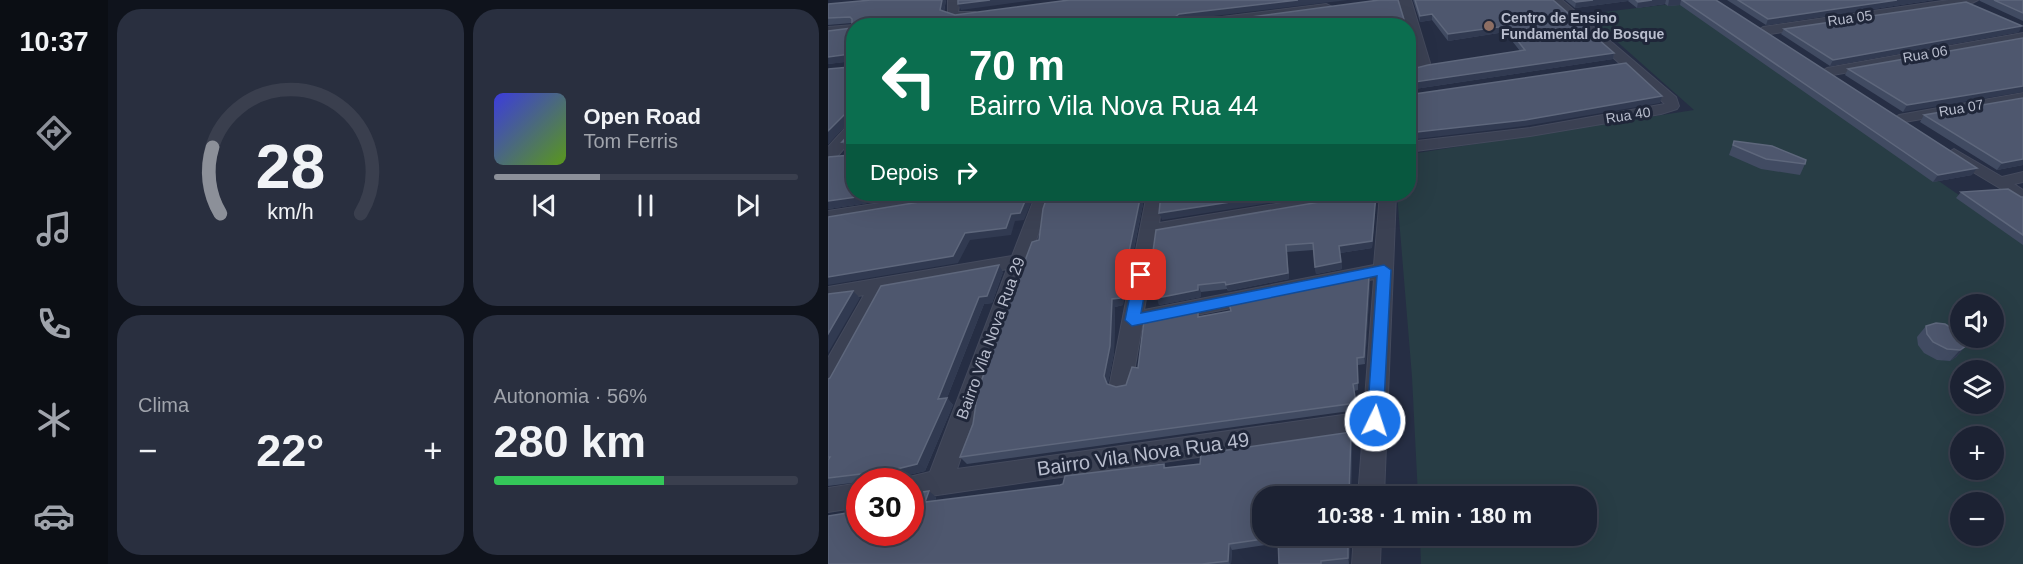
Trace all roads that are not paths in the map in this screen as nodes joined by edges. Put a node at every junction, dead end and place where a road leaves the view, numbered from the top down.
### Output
1 (954, 0) edge
2 (1405, 0) edge
3 (1555, 0) edge
4 (1966, 0) edge
5 (1338, 6) edge
6 (1984, 10) edge
7 (983, 14) edge
8 (1244, 18) edge
9 (1408, 18) edge
10 (846, 30) edge
11 (828, 31) edge
12 (2023, 37) edge
13 (1416, 43) edge
14 (1782, 43) edge
15 (1628, 63) junction
16 (1606, 67) edge
17 (1416, 68) edge
18 (1845, 84) edge
19 (2023, 97) edge
20 (1919, 132) edge
21 (846, 137) edge
22 (1939, 144) edge
23 (1416, 146) edge
24 (846, 156) edge
25 (828, 158) edge
26 (2023, 177) edge
27 (1999, 182) junction
28 (2023, 197) edge
29 (925, 201) edge
30 (1041, 201) edge
31 (1154, 201) edge
32 (1324, 201) edge
33 (1388, 201) edge
34 (828, 217) edge
35 (1149, 230) junction
36 (1018, 261) junction
37 (1384, 270) junction
38 (879, 285) junction
39 (828, 294) edge
40 (1132, 320) junction
41 (828, 378) edge
42 (1121, 383) edge
43 (1375, 421) junction
44 (939, 483) junction
45 (924, 485) edge
46 (1372, 486) edge
47 (846, 497) edge
48 (828, 500) edge
49 (1367, 546) edge
50 (1366, 564) edge

1 - 7 street
2 - 9 street
3 - 15 street
4 - 6 street
4 - 14 street, Rua 05
5 - 8 street
10 - 11 street
12 - 18 street, Rua 06
13 - 17 street
15 - 16 street
15 - 23 street, Rua 40
19 - 20 street, Rua 07
21 - 25 street
22 - 27 street
24 - 25 street
26 - 27 street
27 - 28 street
29 - 34 street
30 - 36 street, Bairro Vila Nova Rua 29
31 - 35 street
32 - 35 street
33 - 37 street
35 - 40 street
36 - 38 street
36 - 44 street, Bairro Vila Nova Rua 29
37 - 40 street
37 - 43 street
38 - 39 street
38 - 41 street
40 - 42 street
43 - 44 street, Bairro Vila Nova Rua 49
43 - 46 street
44 - 45 street, Bairro Vila Nova Rua 49
47 - 48 street
49 - 50 street

